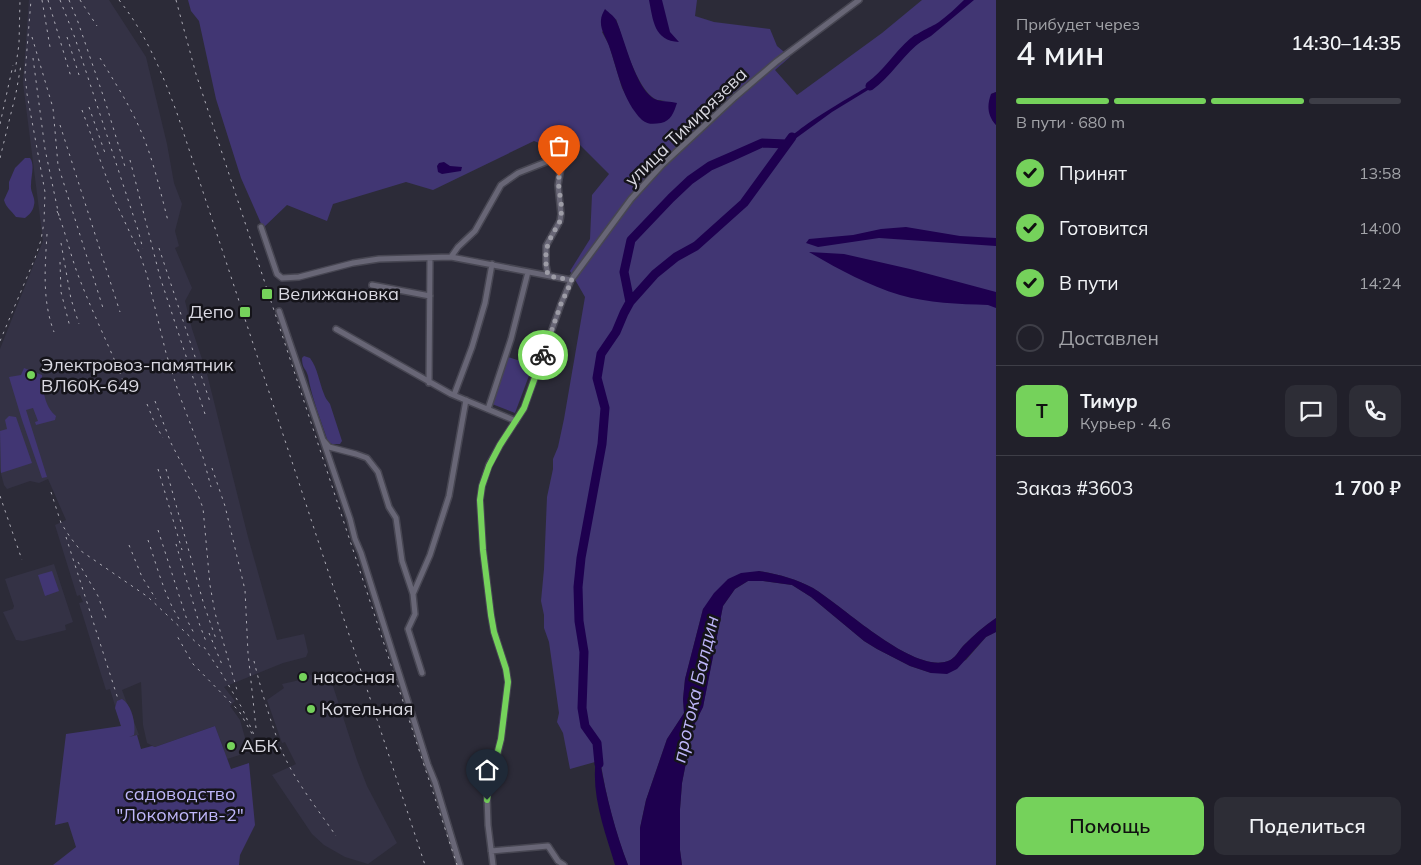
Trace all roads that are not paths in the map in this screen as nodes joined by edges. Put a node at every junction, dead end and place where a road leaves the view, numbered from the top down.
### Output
1 (859, 0) edge
2 (261, 227) dead end
3 (451, 257) junction
4 (430, 258) junction
5 (492, 264) junction
6 (528, 272) junction
7 (548, 276) junction
8 (572, 280) junction
9 (372, 285) dead end
10 (430, 296) junction
11 (279, 311) dead end
12 (336, 328) dead end
13 (429, 383) junction
14 (454, 396) junction
15 (466, 400) junction
16 (488, 409) junction
17 (516, 421) junction
18 (322, 440) junction
19 (413, 594) junction
20 (422, 673) dead end
21 (491, 851) junction
22 (460, 865) edge
23 (493, 865) edge
24 (564, 865) edge

1 - 8 street, улица Тимирязева
2 - 4 street
3 - 4 street
3 - 5 street
3 - 7 street
4 - 10 street
5 - 6 street
5 - 14 street
6 - 7 street
6 - 16 street
7 - 8 street
8 - 17 street, улица Тимирязева
9 - 10 street
10 - 13 street
11 - 18 street
12 - 13 street
13 - 14 street
14 - 15 street
15 - 16 street
15 - 19 street
16 - 17 street
17 - 21 street, улица Тимирязева
18 - 19 street
18 - 22 street
19 - 20 street
21 - 23 street, улица Тимирязева
21 - 24 street

